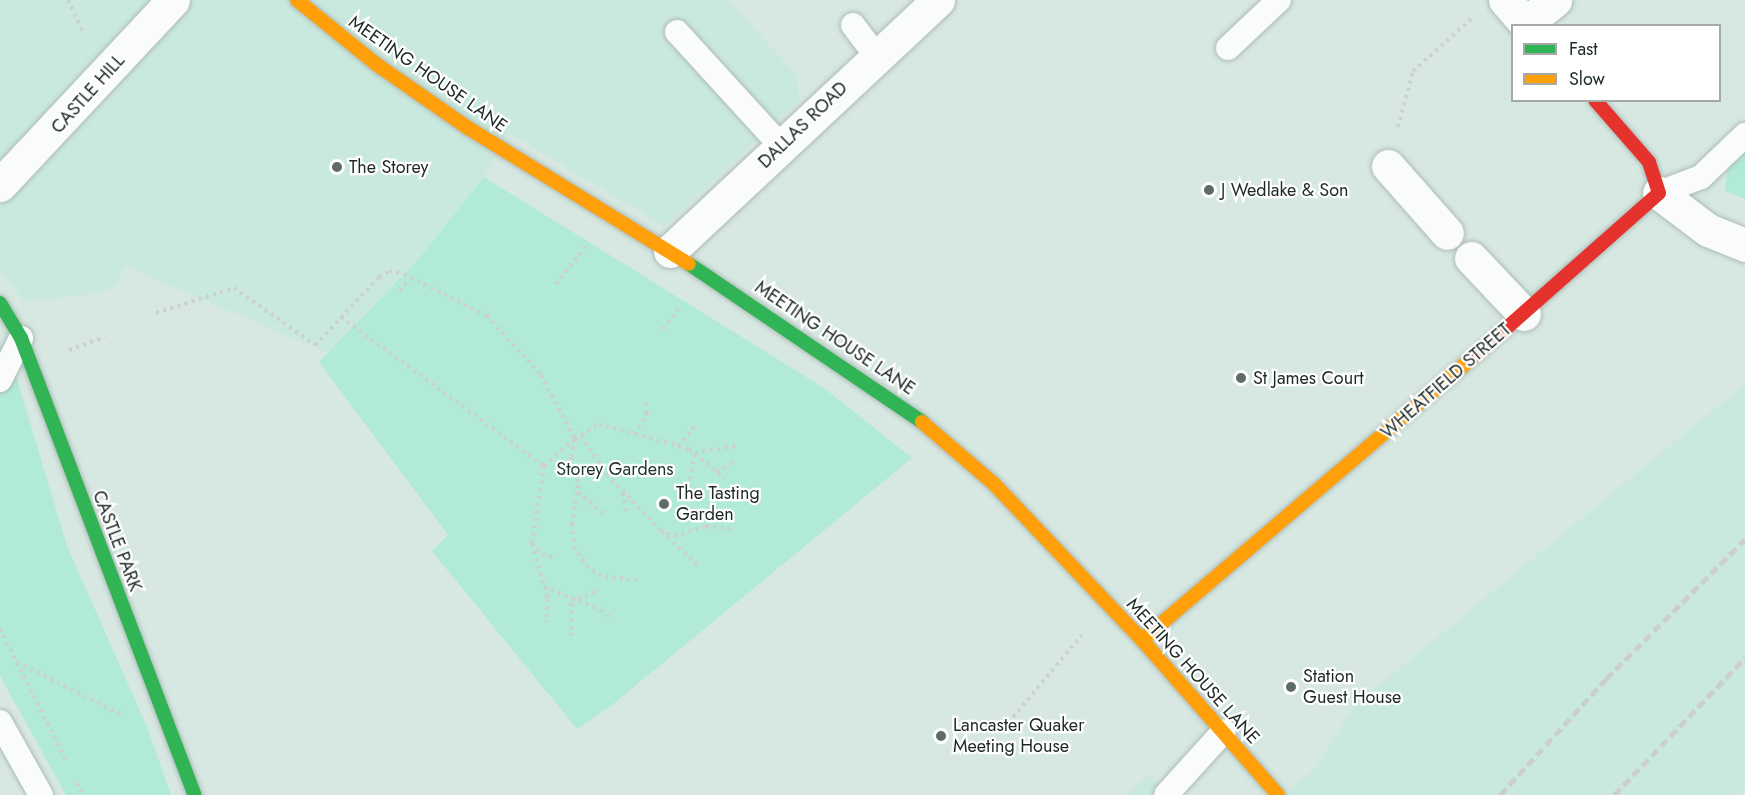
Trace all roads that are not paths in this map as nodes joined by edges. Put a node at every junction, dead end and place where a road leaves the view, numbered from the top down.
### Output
1 (173, 0) edge
2 (297, 0) edge
3 (938, 0) edge
4 (1279, 0) edge
5 (1555, 0) edge
6 (1520, 16) edge
7 (853, 25) dead end
8 (677, 32) dead end
9 (1228, 48) dead end
10 (876, 56) junction
11 (1596, 102) edge
12 (1745, 135) edge
13 (781, 146) junction
14 (1388, 166) road end
15 (0, 185) edge
16 (1659, 193) junction
17 (1447, 233) dead end
18 (1745, 245) edge
19 (670, 251) junction
20 (1471, 258) dead end
21 (0, 303) edge
22 (1524, 314) junction
23 (21, 339) junction
24 (0, 380) edge
25 (1142, 640) junction
26 (0, 722) edge
27 (1224, 730) junction
28 (41, 795) edge
29 (195, 795) edge
30 (1166, 795) edge
31 (1278, 795) edge

1 - 15 street, CASTLE HILL
2 - 19 street, MEETING HOUSE LANE
3 - 10 street, DALLAS ROAD
4 - 9 lane
5 - 6 street
7 - 10 lane
8 - 13 lane
10 - 13 street, DALLAS ROAD
11 - 16 street
12 - 16 lane
13 - 19 street, DALLAS ROAD
14 - 17 street
16 - 18 street
16 - 22 street, WHEATFIELD STREET
19 - 25 street, MEETING HOUSE LANE
20 - 22 street
21 - 23 street, CASTLE PARK
22 - 25 street, WHEATFIELD STREET
23 - 24 lane
23 - 29 street, CASTLE PARK
25 - 27 street, MEETING HOUSE LANE
26 - 28 lane
27 - 30 lane
27 - 31 street, MEETING HOUSE LANE

